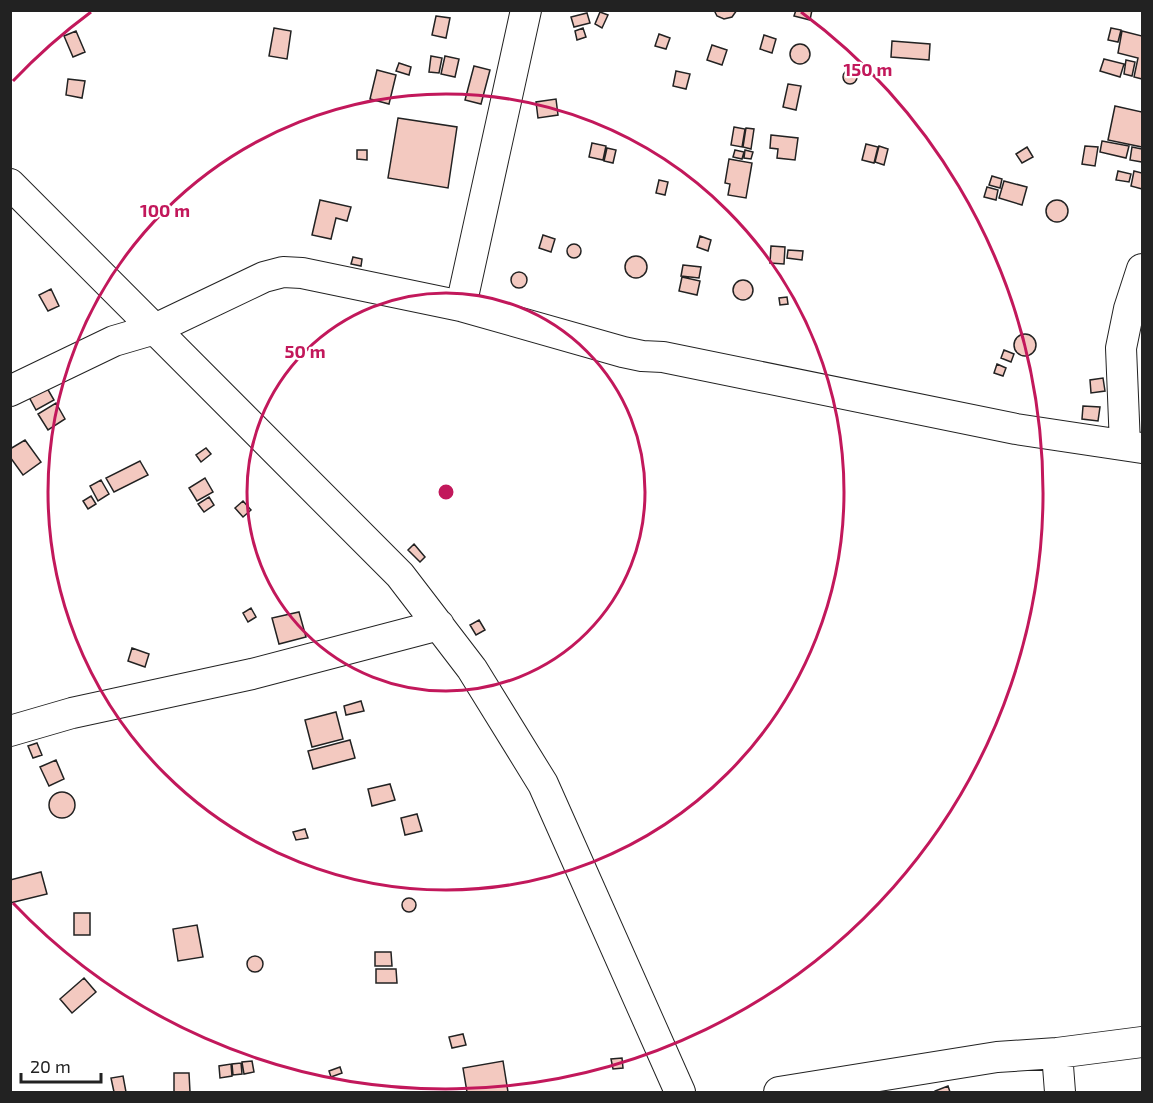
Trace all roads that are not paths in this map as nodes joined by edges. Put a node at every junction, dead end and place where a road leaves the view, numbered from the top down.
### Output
1 (526, 10) edge
2 (10, 184) edge
3 (1143, 269) edge
4 (461, 306) junction
5 (155, 329) junction
6 (10, 390) edge
7 (1134, 446) edge
8 (439, 625) junction
9 (10, 731) edge
10 (1143, 1042) edge
11 (1057, 1053) junction
12 (680, 1092) edge
13 (779, 1092) edge
14 (1060, 1092) edge

1 - 4 street
2 - 5 street
3 - 7 street
4 - 5 street
4 - 7 street
5 - 6 street
5 - 8 street
8 - 9 street
8 - 12 street
10 - 11 street
11 - 13 street
11 - 14 street

